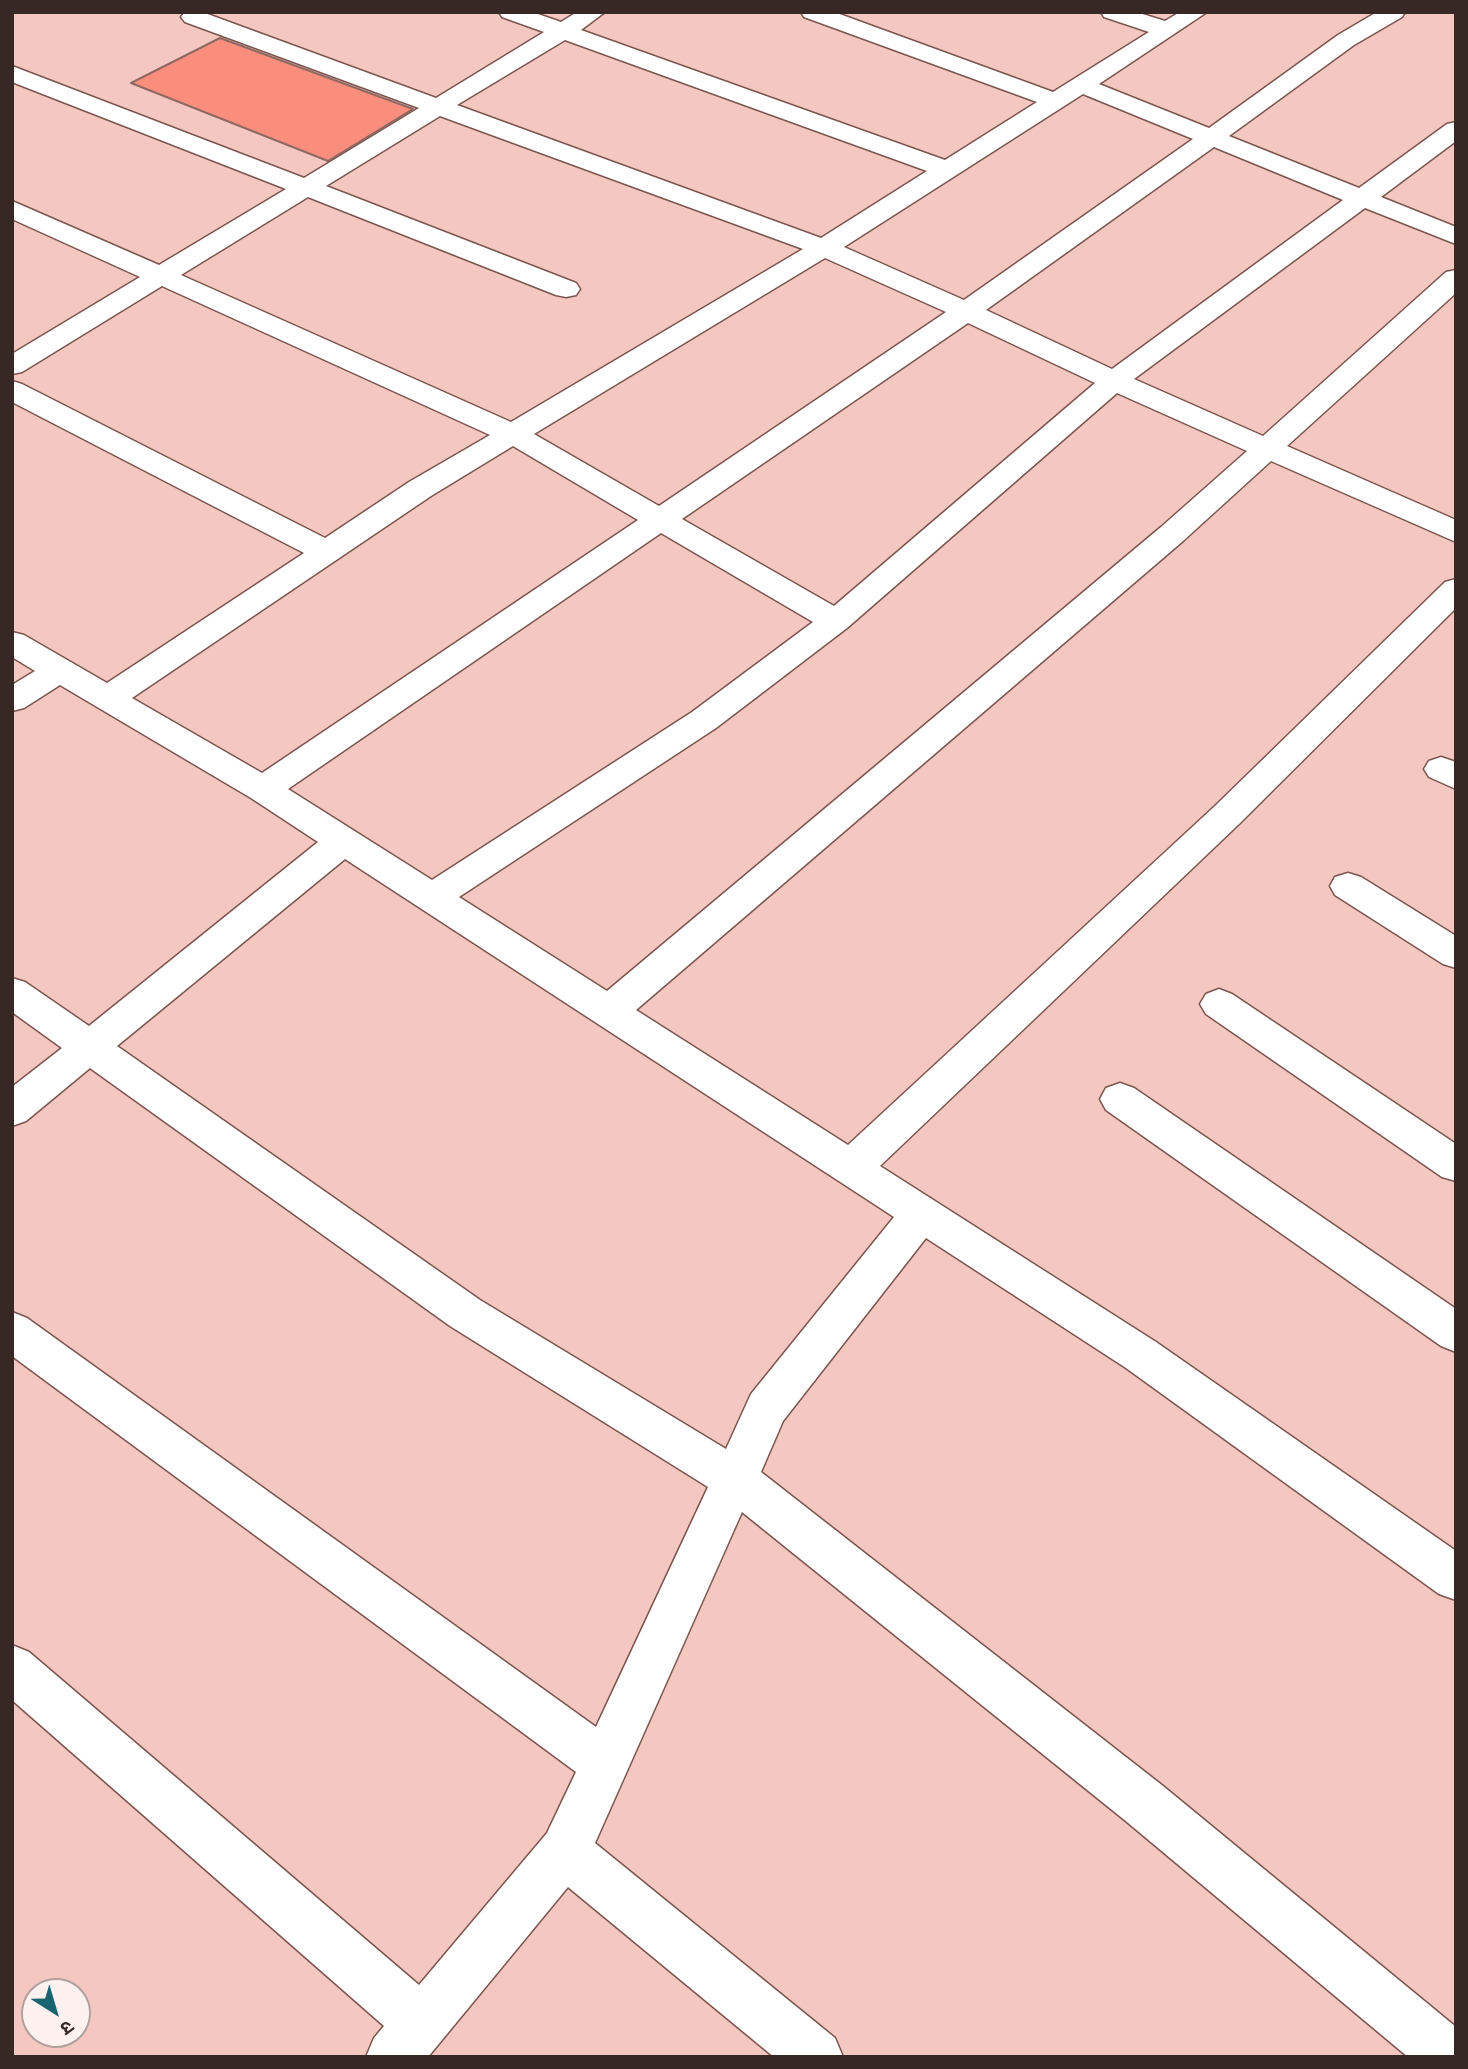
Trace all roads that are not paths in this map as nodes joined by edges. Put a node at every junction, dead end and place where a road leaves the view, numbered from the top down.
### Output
1 (510, 12) edge
2 (594, 12) edge
3 (812, 12) edge
4 (1112, 12) edge
5 (1196, 12) edge
6 (1394, 12) edge
7 (193, 17) dead end
8 (1168, 30) junction
9 (563, 31) junction
10 (12, 73) edge
11 (1081, 85) junction
12 (1056, 101) junction
13 (440, 106) junction
14 (1456, 129) edge
15 (1210, 137) junction
16 (947, 170) junction
17 (307, 187) junction
18 (1362, 198) junction
19 (12, 209) edge
20 (1456, 236) edge
21 (824, 248) junction
22 (160, 277) junction
23 (1456, 278) edge
24 (566, 289) dead end
25 (966, 311) junction
26 (12, 366) edge
27 (1114, 382) junction
28 (12, 390) edge
29 (513, 434) junction
30 (1269, 449) junction
31 (660, 519) junction
32 (1456, 532) edge
33 (327, 552) junction
34 (1456, 589) edge
35 (836, 621) junction
36 (12, 643) edge
37 (60, 670) junction
38 (108, 698) junction
39 (12, 700) edge
40 (263, 789) junction
41 (343, 841) junction
42 (1348, 886) dead end
43 (431, 898) junction
44 (1456, 954) edge
45 (12, 992) edge
46 (1219, 1004) dead end
47 (609, 1012) junction
48 (91, 1048) junction
49 (1120, 1099) dead end
50 (12, 1110) edge
51 (1456, 1165) edge
52 (851, 1168) junction
53 (921, 1213) junction
54 (12, 1331) edge
55 (1456, 1333) edge
56 (735, 1479) junction
57 (1456, 1578) edge
58 (12, 1668) edge
59 (605, 1763) junction
60 (565, 1851) junction
61 (407, 2040) edge
62 (816, 2057) edge
63 (1450, 2057) edge

1 - 9 street
2 - 9 street
3 - 12 street
4 - 8 street
5 - 8 street
6 - 15 street
7 - 13 street
8 - 11 street
9 - 13 street
9 - 16 street
10 - 17 street
11 - 12 street
11 - 15 street
12 - 16 street
13 - 17 street
13 - 21 street
14 - 18 street
15 - 18 street
15 - 25 street
16 - 21 street
17 - 22 street
17 - 24 street
18 - 20 street
18 - 27 street
19 - 22 street
21 - 25 street
21 - 29 street
22 - 26 street
22 - 29 street
23 - 30 street
25 - 27 street
25 - 31 street
27 - 30 street
27 - 35 street
28 - 33 street
29 - 31 street
29 - 33 street
30 - 32 street
30 - 47 street
31 - 35 street
31 - 40 street
33 - 38 street
34 - 52 street
35 - 43 street
36 - 37 street
37 - 38 street
37 - 39 street
38 - 40 street
40 - 41 street
41 - 43 street
41 - 48 street
42 - 44 street
43 - 47 street
45 - 48 street
46 - 51 street
47 - 52 street
48 - 50 street
48 - 56 street
49 - 55 street
52 - 53 street
53 - 56 street
53 - 57 street
54 - 59 street
56 - 59 street
56 - 63 street
58 - 61 street
59 - 60 street
60 - 61 street
60 - 62 street

